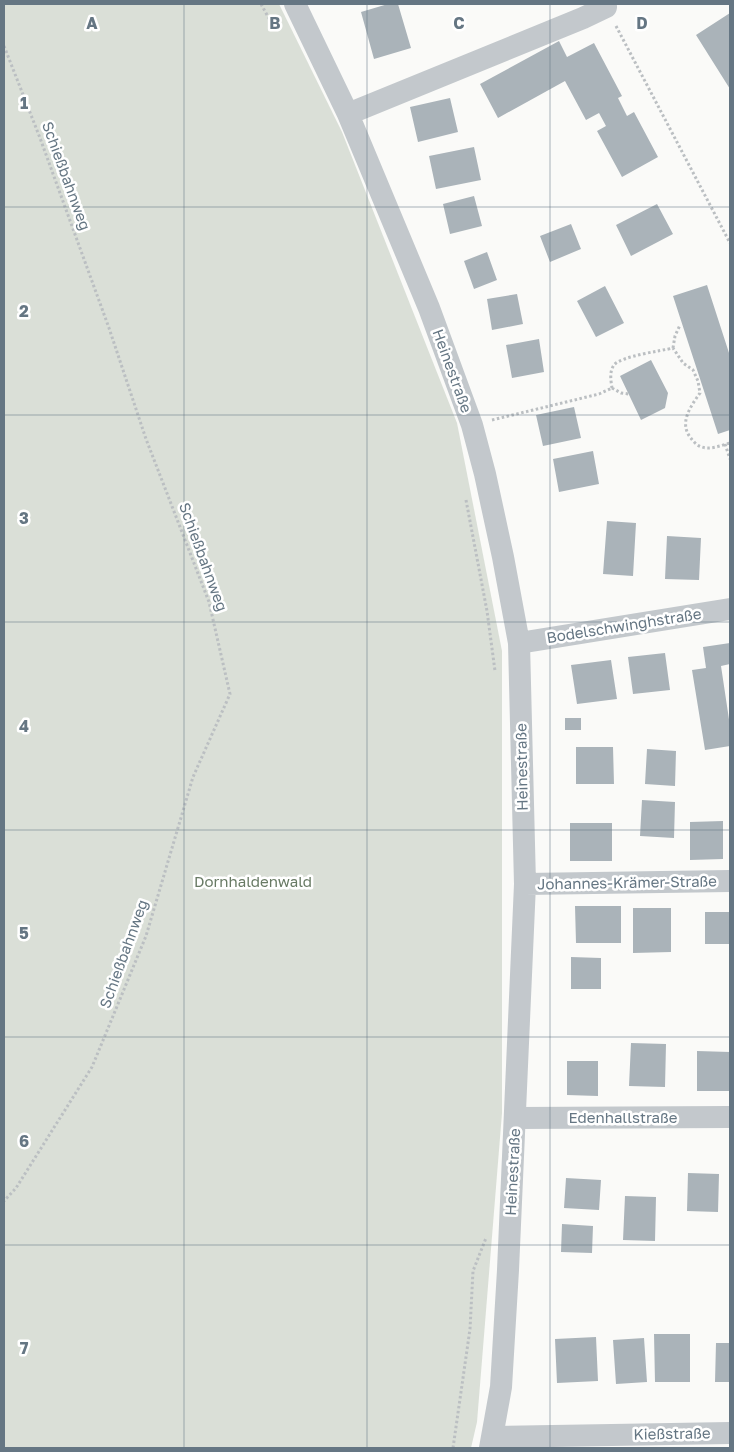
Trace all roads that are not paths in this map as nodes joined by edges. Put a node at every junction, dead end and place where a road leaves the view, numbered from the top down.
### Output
1 (295, 4) edge
2 (606, 7) road end
3 (348, 114) junction
4 (730, 609) edge
5 (518, 643) junction
6 (730, 881) edge
7 (525, 884) junction
8 (516, 1118) junction
9 (730, 1118) edge
10 (730, 1433) edge
11 (492, 1443) edge

1 - 3 street, Heinestraße
2 - 3 street
3 - 5 street, Heinestraße
4 - 5 street, Bodelschwinghstraße
5 - 7 street, Heinestraße
6 - 7 street, Johannes-Krämer-Straße
7 - 8 street, Heinestraße
8 - 9 street, Edenhallstraße
8 - 11 street, Heinestraße
10 - 11 street, Kießstraße

